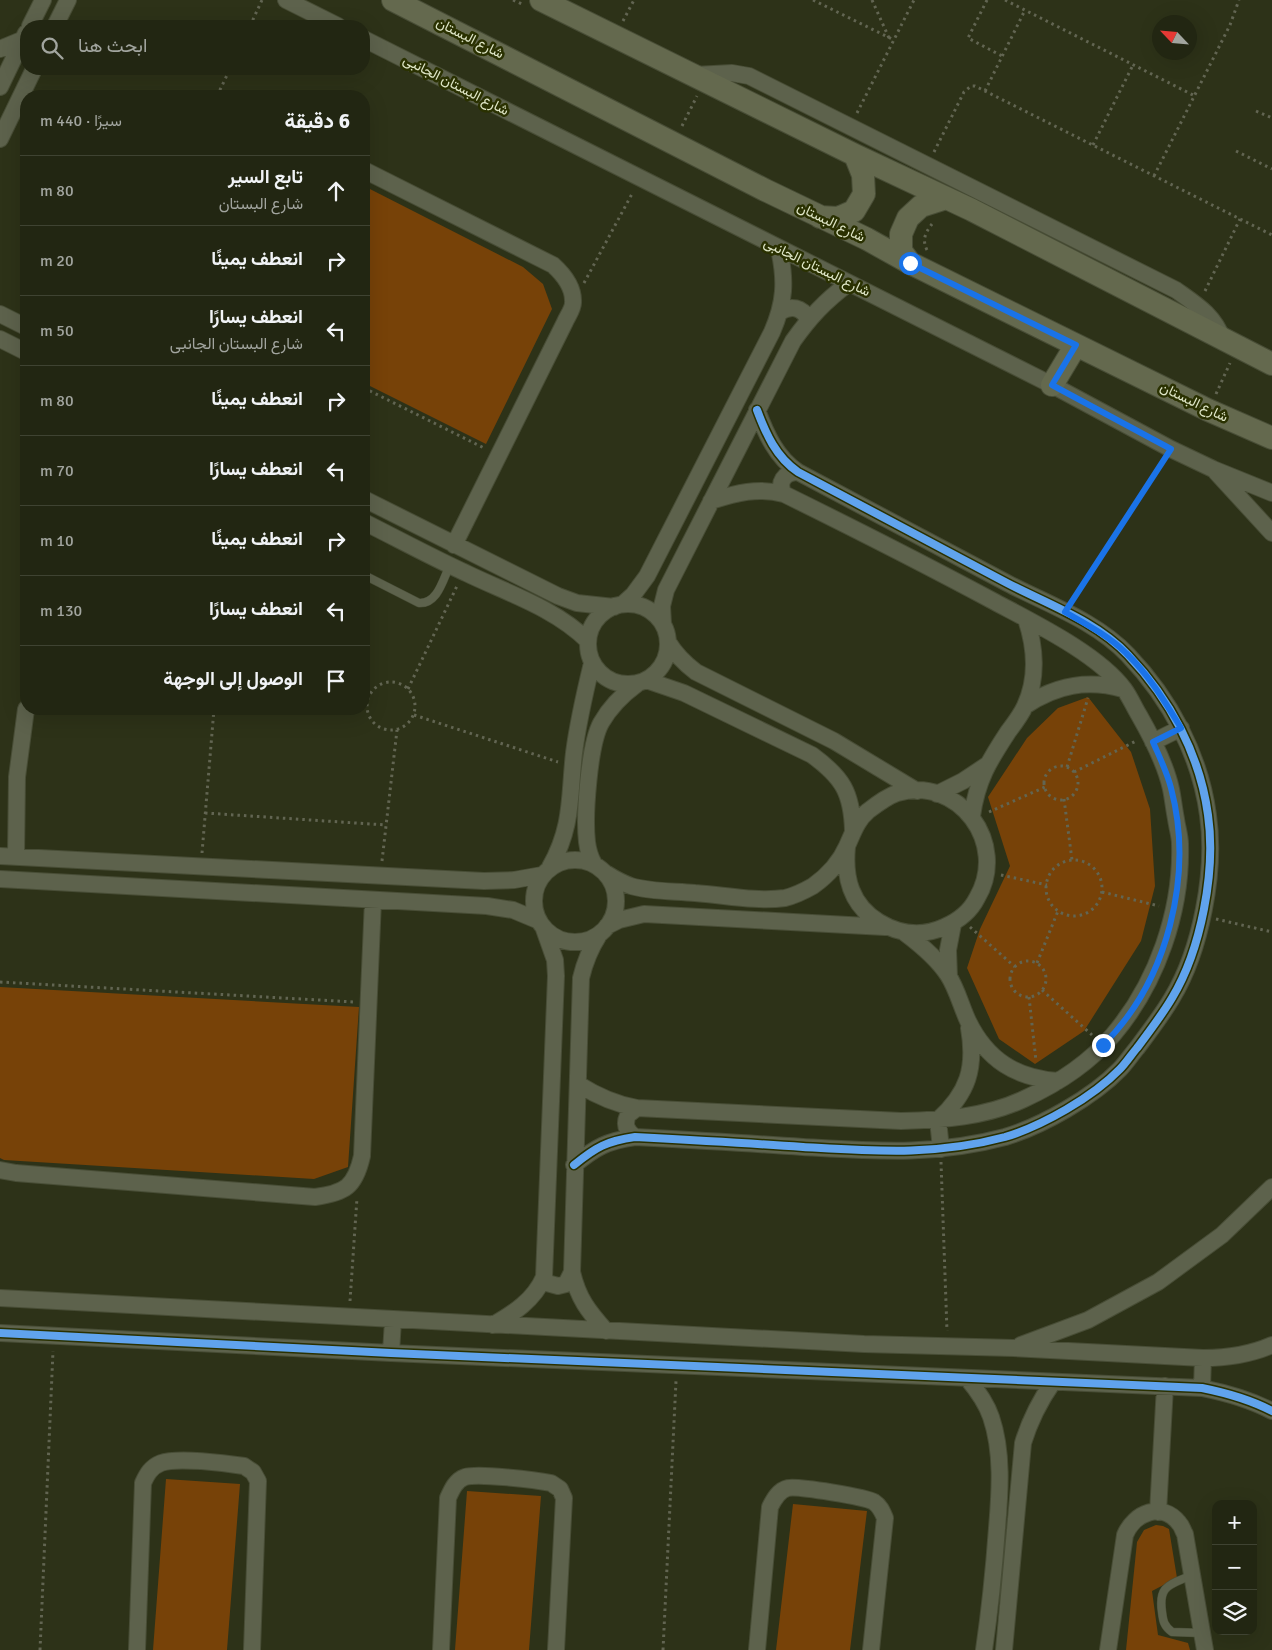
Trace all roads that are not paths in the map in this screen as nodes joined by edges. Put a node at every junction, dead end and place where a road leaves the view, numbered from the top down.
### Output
1 (43, 0) edge
2 (68, 0) edge
3 (286, 0) edge
4 (393, 0) edge
5 (536, 4) edge
6 (33, 20) edge
7 (58, 20) edge
8 (326, 20) edge
9 (20, 37) edge
10 (370, 42) edge
11 (20, 47) edge
12 (0, 49) edge
13 (31, 75) edge
14 (698, 78) junction
15 (0, 87) edge
16 (24, 90) edge
17 (20, 98) edge
18 (0, 139) edge
19 (855, 155) junction
20 (370, 173) edge
21 (946, 198) junction
22 (819, 217) junction
23 (779, 249) junction
24 (910, 263) junction
25 (849, 283) junction
26 (780, 312) junction
27 (0, 314) edge
28 (808, 319) junction
29 (20, 323) edge
30 (0, 339) edge
31 (1231, 344) junction
32 (1076, 345) junction
33 (20, 349) edge
34 (1272, 364) edge
35 (1052, 385) junction
36 (757, 410) junction
37 (1272, 438) edge
38 (1213, 469) junction
39 (798, 472) junction
40 (1272, 493) edge
41 (784, 494) junction
42 (711, 501) junction
43 (370, 503) edge
44 (370, 525) edge
45 (1272, 533) edge
46 (454, 545) junction
47 (978, 568) junction
48 (457, 569) junction
49 (647, 576) junction
50 (370, 578) edge
51 (668, 587) junction
52 (967, 587) junction
53 (565, 599) junction
54 (618, 606) junction
55 (557, 616) junction
56 (1026, 619) junction
57 (663, 624) junction
58 (588, 641) junction
59 (668, 642) junction
60 (592, 663) junction
61 (642, 682) junction
62 (1123, 689) junction
63 (1025, 706) junction
64 (25, 715) edge
65 (1181, 728) junction
66 (1151, 738) junction
67 (987, 765) junction
68 (917, 790) junction
69 (937, 794) junction
70 (973, 818) junction
71 (853, 831) junction
72 (847, 847) junction
73 (8, 857) edge
74 (86, 860) junction
75 (594, 864) junction
76 (546, 871) junction
77 (607, 874) junction
78 (0, 879) edge
79 (84, 884) junction
80 (373, 900) junction
81 (956, 921) junction
82 (541, 925) junction
83 (888, 928) junction
84 (603, 931) junction
85 (905, 932) junction
86 (949, 977) junction
87 (968, 1021) junction
88 (1058, 1081) junction
89 (578, 1084) junction
90 (637, 1108) junction
91 (938, 1120) junction
92 (635, 1137) junction
93 (941, 1149) junction
94 (574, 1165) junction
95 (0, 1170) edge
96 (1272, 1187) edge
97 (572, 1272) junction
98 (544, 1277) junction
99 (0, 1298) edge
100 (393, 1320) junction
101 (493, 1325) junction
102 (606, 1330) junction
103 (0, 1333) edge
104 (864, 1344) junction
105 (1272, 1345) edge
106 (1013, 1348) junction
107 (391, 1353) junction
108 (1203, 1358) junction
109 (862, 1373) junction
110 (967, 1378) junction
111 (1053, 1382) junction
112 (1166, 1386) junction
113 (1202, 1388) junction
114 (1272, 1411) edge
115 (998, 1464) junction
116 (1021, 1467) junction
117 (1158, 1512) junction
118 (1192, 1575) junction
119 (1202, 1633) junction
120 (137, 1650) edge
121 (252, 1650) edge
122 (441, 1650) edge
123 (556, 1650) edge
124 (757, 1650) edge
125 (870, 1650) edge
126 (984, 1650) edge
127 (1004, 1650) edge
128 (1108, 1650) edge
129 (1205, 1650) edge

1 - 6 street
2 - 7 street
3 - 8 street
4 - 22 street, شارع البستان
5 - 14 street
9 - 12 street
10 - 23 street, شارع البستان الجانبى
11 - 15 street
13 - 16 street
14 - 19 street
14 - 31 street
17 - 18 street
19 - 21 street
19 - 22 street
20 - 46 street
21 - 24 street
21 - 31 street
22 - 24 street, شارع البستان
23 - 25 street, شارع البستان الجانبى
23 - 26 street
24 - 32 street, شارع البستان
25 - 28 street
25 - 35 street, شارع البستان الجانبى
26 - 28 street
26 - 49 street
27 - 29 street
28 - 36 street
30 - 33 street
31 - 34 street
32 - 35 street
32 - 37 street, شارع البستان
35 - 38 street, شارع البستان الجانبى
36 - 39 street
36 - 42 street
38 - 40 street, شارع البستان الجانبى
38 - 45 street
39 - 41 street
39 - 47 street
41 - 42 street
41 - 52 street
42 - 51 street
43 - 46 street
44 - 48 street
46 - 53 street
47 - 52 street
47 - 65 street
48 - 50 lane
48 - 55 street
49 - 51 street
49 - 54 street
51 - 57 street
52 - 56 street
53 - 54 street
53 - 55 street
54 - 57 street
54 - 58 street
55 - 58 street
56 - 62 street
56 - 63 street
57 - 59 street
58 - 60 street
59 - 61 street
59 - 68 street
60 - 61 street
60 - 76 street
61 - 71 street
61 - 75 street
62 - 63 street
62 - 66 street
63 - 67 street
64 - 73 street
65 - 66 street
65 - 93 street
66 - 88 street
67 - 69 street
67 - 70 street
68 - 69 street
68 - 71 street
69 - 70 street
70 - 81 street
71 - 72 street
72 - 77 street
72 - 83 street
73 - 74 street
74 - 76 street
74 - 79 street
75 - 76 street
75 - 77 street
76 - 82 street
77 - 84 street
78 - 79 street
79 - 80 street
80 - 82 street
80 - 95 street
81 - 85 street
81 - 86 street
82 - 84 street
82 - 98 street
83 - 84 street
83 - 85 street
84 - 89 street
85 - 86 street
86 - 87 street
87 - 88 street
87 - 91 street
88 - 91 street
89 - 90 street
89 - 94 street
90 - 91 street
90 - 92 street
91 - 93 street
92 - 93 street
92 - 94 street
94 - 97 street
96 - 106 street
97 - 98 street
97 - 102 street
98 - 101 street
99 - 100 street
100 - 101 street
100 - 107 street
101 - 102 street
102 - 104 street
103 - 107 street
104 - 106 street
104 - 109 street
105 - 108 street
106 - 108 street
107 - 109 street
108 - 113 street
109 - 110 street
110 - 111 street
110 - 115 street
111 - 112 street
111 - 116 street
112 - 113 street
112 - 117 street
113 - 114 street
115 - 116 street
115 - 126 street
116 - 127 street
117 - 118 street
117 - 128 street
118 - 119 street
118 - 119 lane
119 - 129 street
120 - 121 street
122 - 123 street
124 - 125 street

